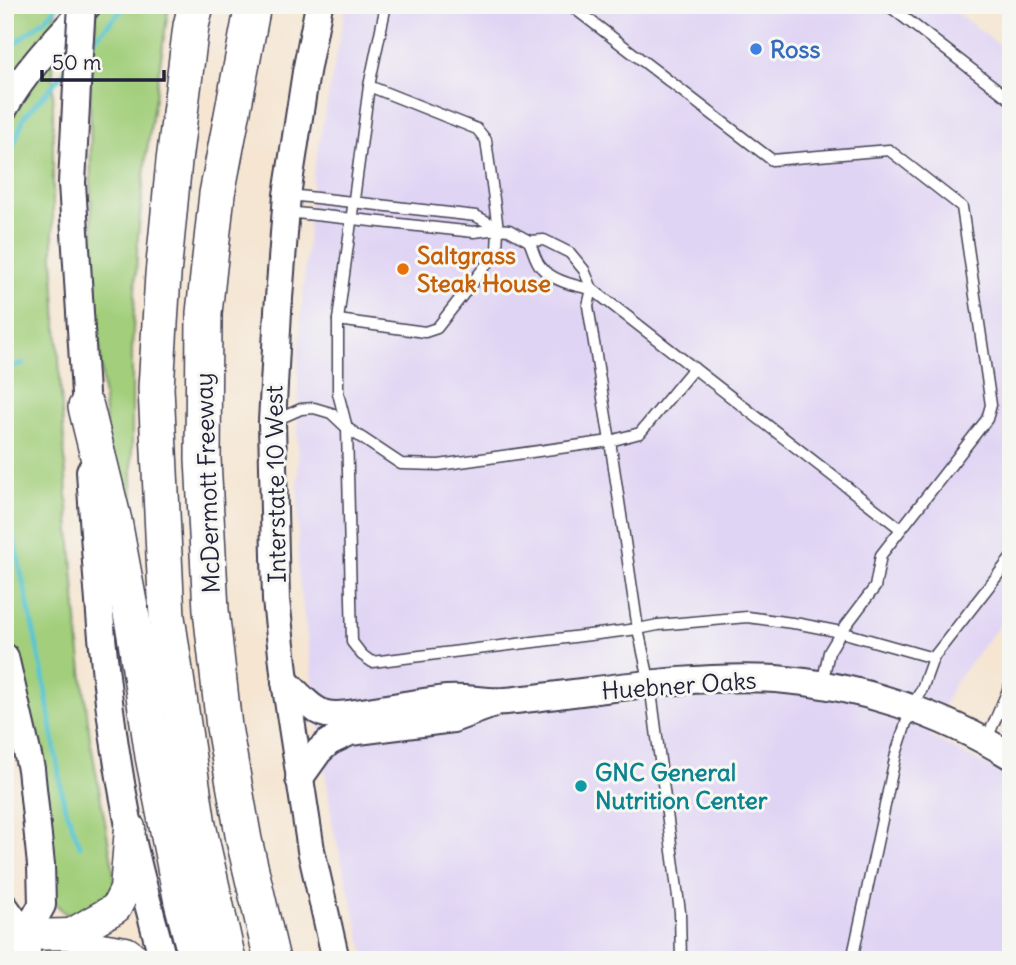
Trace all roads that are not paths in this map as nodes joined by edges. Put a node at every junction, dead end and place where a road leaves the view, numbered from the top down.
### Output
1 (82, 5) edge
2 (88, 5) edge
3 (253, 5) edge
4 (319, 5) edge
5 (386, 5) edge
6 (570, 5) edge
7 (888, 5) edge
8 (194, 16) edge
9 (369, 86) junction
10 (8, 99) edge
11 (1011, 100) edge
12 (353, 203) junction
13 (286, 204) junction
14 (351, 219) junction
15 (498, 229) junction
16 (529, 241) junction
17 (592, 289) junction
18 (338, 320) junction
19 (694, 368) junction
20 (86, 407) junction
21 (272, 422) junction
22 (347, 428) junction
23 (610, 441) junction
24 (901, 529) junction
25 (1011, 558) edge
26 (638, 629) junction
27 (841, 632) junction
28 (5, 657) edge
29 (933, 658) junction
30 (285, 681) junction
31 (650, 684) junction
32 (822, 685) junction
33 (1011, 685) edge
34 (501, 702) junction
35 (911, 708) junction
36 (986, 741) junction
37 (1011, 756) edge
38 (299, 779) junction
39 (130, 828) junction
40 (5, 907) edge
41 (25, 947) edge
42 (79, 947) edge
43 (137, 960) edge
44 (163, 960) edge
45 (197, 960) edge
46 (228, 960) edge
47 (272, 960) edge
48 (336, 960) edge
49 (681, 960) edge
50 (852, 960) edge

1 - 20 main road, bridge
2 - 10 main road
3 - 47 highway, McDermott Freeway
4 - 13 main road, Interstate 10 West
5 - 9 lane
6 - 24 lane
7 - 11 lane
8 - 46 highway, McDermott Freeway
9 - 12 lane
9 - 15 lane
12 - 13 lane
12 - 14 lane
12 - 15 lane
13 - 14 lane
13 - 21 main road, Interstate 10 West
14 - 15 lane
14 - 18 lane
15 - 16 lane
15 - 18 lane
16 - 17 lane
16 - 17 lane
17 - 19 lane
17 - 23 lane
18 - 22 lane
19 - 23 lane
19 - 24 lane
20 - 39 main road
20 - 45 highway
21 - 22 lane
21 - 30 main road, Interstate 10 West
22 - 23 lane
22 - 26 lane
23 - 26 lane
24 - 27 lane
25 - 29 lane
26 - 27 lane
26 - 31 lane
27 - 29 lane
27 - 32 lane
28 - 41 main road
29 - 35 lane
30 - 34 main road, Huebner Oaks
30 - 38 main road, Interstate 10 West
31 - 32 main road, Huebner Oaks
31 - 34 main road, Huebner Oaks
31 - 49 lane
32 - 35 main road, Huebner Oaks
33 - 36 lane
34 - 38 main road, Huebner Oaks
35 - 36 main road, Huebner Oaks
35 - 50 lane
36 - 37 main road, Huebner Oaks
38 - 48 main road, Interstate 10 West
39 - 42 main road
39 - 44 main road
40 - 41 main road
41 - 42 main road
42 - 43 main road

